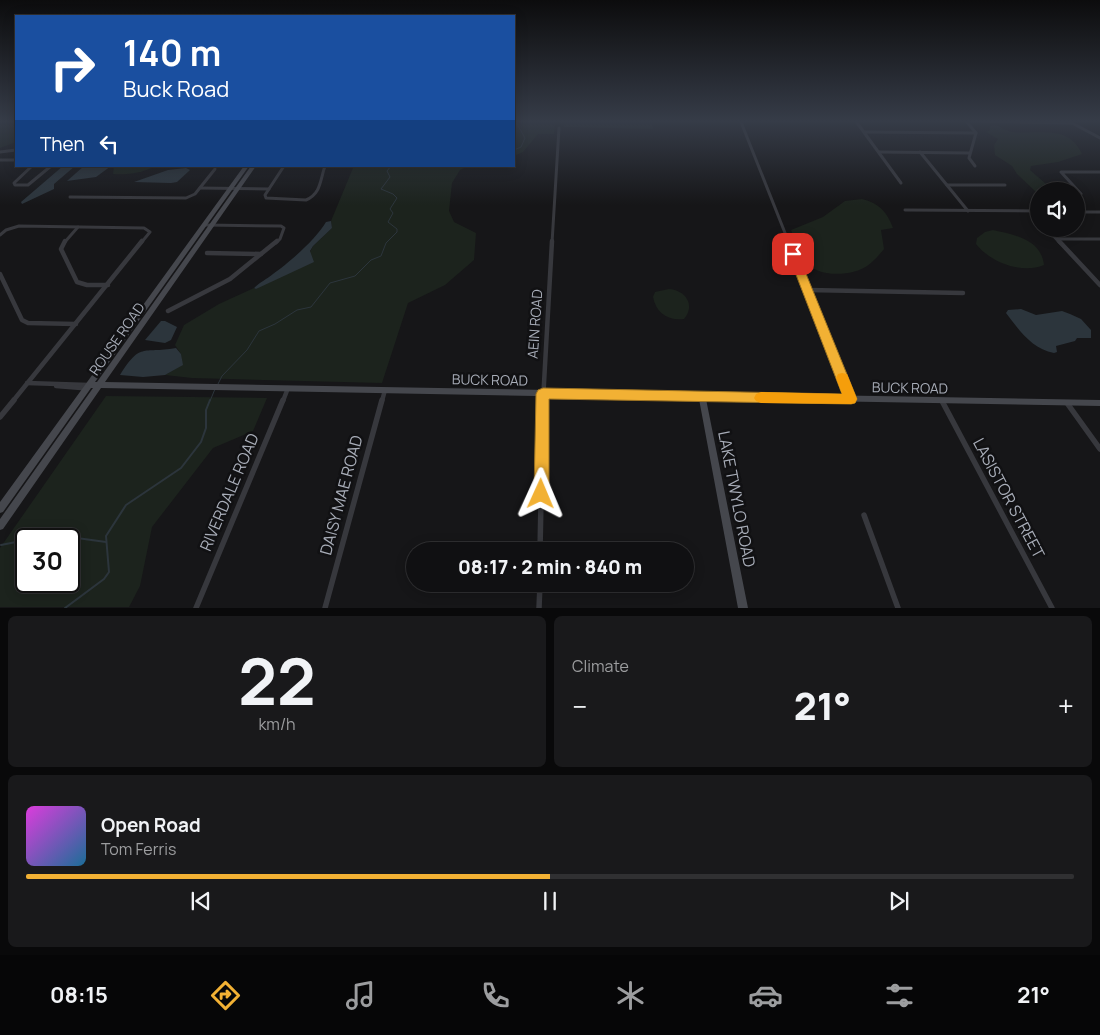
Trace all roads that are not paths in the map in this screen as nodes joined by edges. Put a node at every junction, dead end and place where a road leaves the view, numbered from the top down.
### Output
1 (559, 148) edge
2 (754, 148) edge
3 (877, 148) edge
4 (972, 148) edge
5 (15, 150) edge
6 (0, 152) edge
7 (880, 152) junction
8 (920, 152) junction
9 (970, 154) junction
10 (0, 160) edge
11 (15, 160) edge
12 (974, 166) dead end
13 (31, 167) edge
14 (50, 167) edge
15 (246, 167) edge
16 (253, 167) edge
17 (283, 167) edge
18 (326, 167) edge
19 (214, 169) dead end
20 (1100, 172) edge
21 (1070, 182) edge
22 (901, 183) dead end
23 (947, 185) junction
24 (1005, 185) dead end
25 (200, 188) junction
26 (231, 188) junction
27 (241, 188) junction
28 (270, 188) junction
29 (70, 197) dead end
30 (906, 210) dead end
31 (968, 210) junction
32 (1030, 211) edge
33 (1085, 212) edge
34 (1100, 212) edge
35 (204, 225) junction
36 (213, 225) junction
37 (78, 227) junction
38 (0, 235) edge
39 (1057, 239) joint
40 (1100, 239) edge
41 (207, 253) dead end
42 (261, 254) junction
43 (0, 274) edge
44 (1100, 284) edge
45 (108, 285) junction
46 (808, 290) junction
47 (962, 293) dead end
48 (168, 311) dead end
49 (76, 324) junction
50 (27, 383) junction
51 (89, 385) junction
52 (100, 385) junction
53 (288, 388) junction
54 (384, 390) junction
55 (543, 394) junction
56 (702, 396) junction
57 (851, 399) junction
58 (942, 401) junction
59 (1067, 403) junction
60 (1100, 403) edge
61 (0, 417) edge
62 (1100, 449) edge
63 (0, 509) edge
64 (864, 515) dead end
65 (0, 526) edge
66 (540, 542) edge
67 (540, 592) edge
68 (196, 608) edge
69 (325, 608) edge
70 (540, 608) edge
71 (743, 608) edge
72 (898, 608) edge
73 (1052, 608) edge

1 - 55 street, AEIN ROAD
2 - 46 street
3 - 7 street
4 - 9 street
5 - 6 street
7 - 8 street
7 - 22 street
8 - 9 street
8 - 23 street
9 - 12 street
10 - 11 street
13 - 14 street
15 - 26 street, ROUSE ROAD
16 - 27 street, ROUSE ROAD
17 - 28 street
18 - 28 street
19 - 25 street
20 - 21 street
23 - 24 street
23 - 31 street
25 - 26 street
25 - 29 street
26 - 27 street
26 - 35 street, ROUSE ROAD
27 - 28 street
27 - 36 street, ROUSE ROAD
30 - 31 street
31 - 32 street
33 - 34 street
35 - 36 street
35 - 51 street, ROUSE ROAD
36 - 42 street
36 - 52 street, ROUSE ROAD
37 - 38 street
37 - 45 street
37 - 45 street
39 - 40 street
39 - 44 street
41 - 42 street
42 - 48 street
43 - 49 street
45 - 49 street
46 - 47 street
46 - 57 street
49 - 50 street
50 - 51 street, BUCK ROAD
50 - 61 street
51 - 52 street, BUCK ROAD
51 - 63 street, ROUSE ROAD
52 - 53 street, BUCK ROAD
52 - 65 street, ROUSE ROAD
53 - 54 street, BUCK ROAD
53 - 68 street, RIVERDALE ROAD
54 - 55 street, BUCK ROAD
54 - 69 street, DAISY MAE ROAD
55 - 56 street, BUCK ROAD
55 - 66 street, AEIN ROAD
56 - 57 street, BUCK ROAD
56 - 71 street, LAKE TWYLO ROAD
57 - 58 street, BUCK ROAD
58 - 59 street, BUCK ROAD
58 - 73 street, LASISTOR STREET
59 - 60 street, BUCK ROAD
59 - 62 street
64 - 72 street
67 - 70 street

